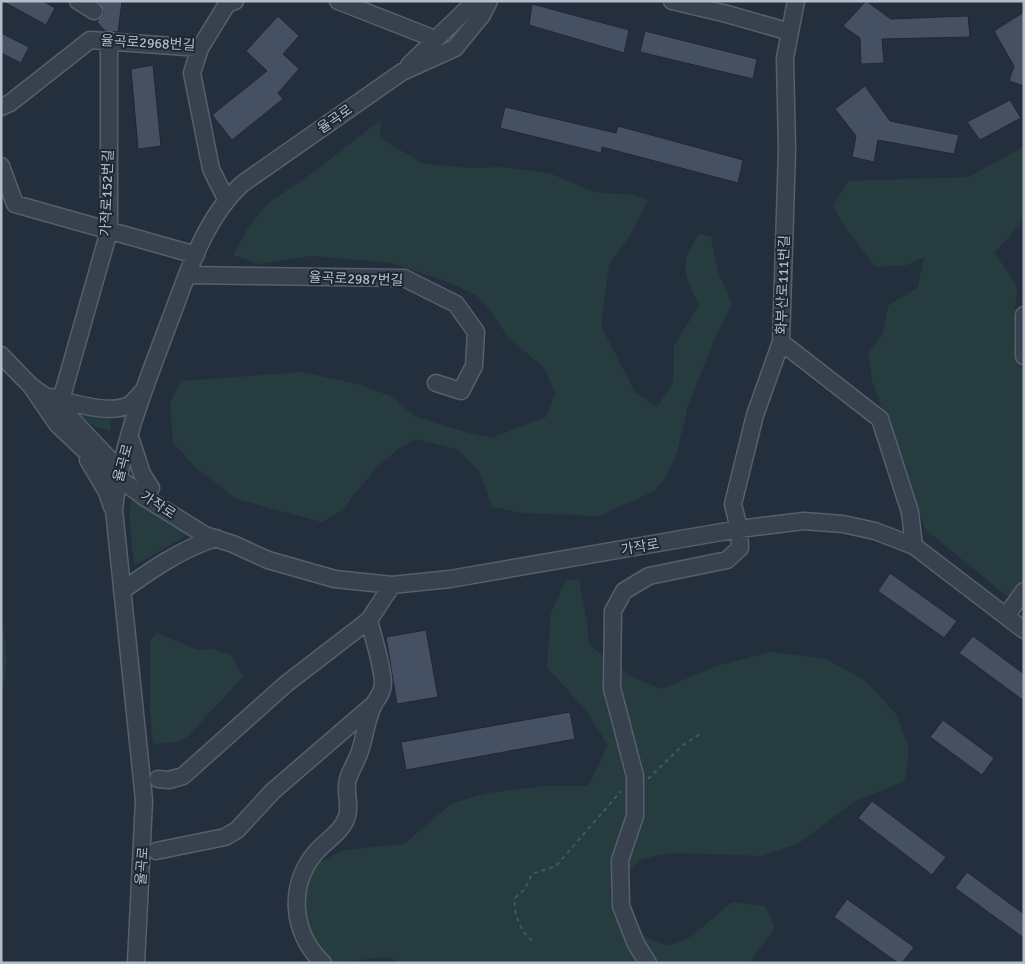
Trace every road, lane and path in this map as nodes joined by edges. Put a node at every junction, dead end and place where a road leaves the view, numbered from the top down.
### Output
1 (78, 1) edge
2 (235, 1) edge
3 (338, 1) edge
4 (471, 1) edge
5 (489, 1) edge
6 (672, 1) edge
7 (796, 1) edge
8 (728, 7) edge
9 (94, 11) dead end
10 (790, 32) junction
11 (435, 39) junction
12 (110, 40) junction
13 (200, 48) junction
14 (402, 72) junction
15 (1, 107) edge
16 (1, 166) edge
17 (226, 199) junction
18 (109, 231) junction
19 (196, 255) junction
20 (188, 275) junction
21 (1024, 315) edge
22 (781, 342) junction
23 (1, 355) edge
24 (1024, 356) edge
25 (436, 383) dead end
26 (144, 389) junction
27 (37, 390) junction
28 (61, 400) junction
29 (57, 424) junction
30 (130, 437) junction
31 (119, 474) junction
32 (151, 488) junction
33 (114, 510) junction
34 (740, 529) junction
35 (216, 538) junction
36 (233, 544) junction
37 (914, 546) junction
38 (392, 585) junction
39 (122, 591) junction
40 (1024, 591) edge
41 (1006, 616) junction
42 (369, 620) junction
43 (1024, 630) edge
44 (374, 704) junction
45 (700, 734) dead end
46 (158, 779) dead end
47 (641, 780) junction
48 (156, 851) dead end
49 (532, 941) dead end
50 (136, 963) edge
51 (323, 963) edge
52 (648, 963) edge

1 - 9 street
2 - 13 street, 율곡로2968번길
3 - 11 street
4 - 11 street, 율곡로
5 - 14 street, 율곡로
6 - 8 street
7 - 10 street, 화부산로111번길
8 - 10 street
10 - 22 street, 화부산로111번길
11 - 14 street, 율곡로
12 - 13 street, 율곡로2968번길
12 - 15 street, 율곡로2968번길
12 - 18 street, 가작로152번길
13 - 17 street
14 - 17 street, 율곡로
16 - 18 street
17 - 19 street, 율곡로
18 - 19 street
18 - 28 street, 가작로152번길
19 - 20 street, 율곡로
20 - 25 street, 율곡로2987번길
20 - 26 street, 율곡로
21 - 24 street
22 - 34 street
22 - 37 street, 화부산로111번길
23 - 27 street, 가작로
26 - 28 street
26 - 30 street, 율곡로
27 - 28 street
27 - 29 street, 가작로
27 - 31 street, 가작로
29 - 31 street, 가작로
29 - 33 street
30 - 31 street, 율곡로
30 - 32 street
31 - 32 street, 가작로
31 - 33 street, 율곡로
31 - 35 street, 가작로
32 - 36 street, 가작로
33 - 39 street, 율곡로
34 - 37 street, 가작로
34 - 38 street, 가작로
34 - 47 street
35 - 36 street, 가작로
35 - 39 street
36 - 38 street, 가작로
37 - 41 street, 가작로
38 - 42 street
39 - 50 street, 율곡로
40 - 41 street
41 - 43 street, 가작로
42 - 44 street
42 - 46 street
44 - 48 street
44 - 51 street
45 - 47 path
47 - 49 path
47 - 52 street

